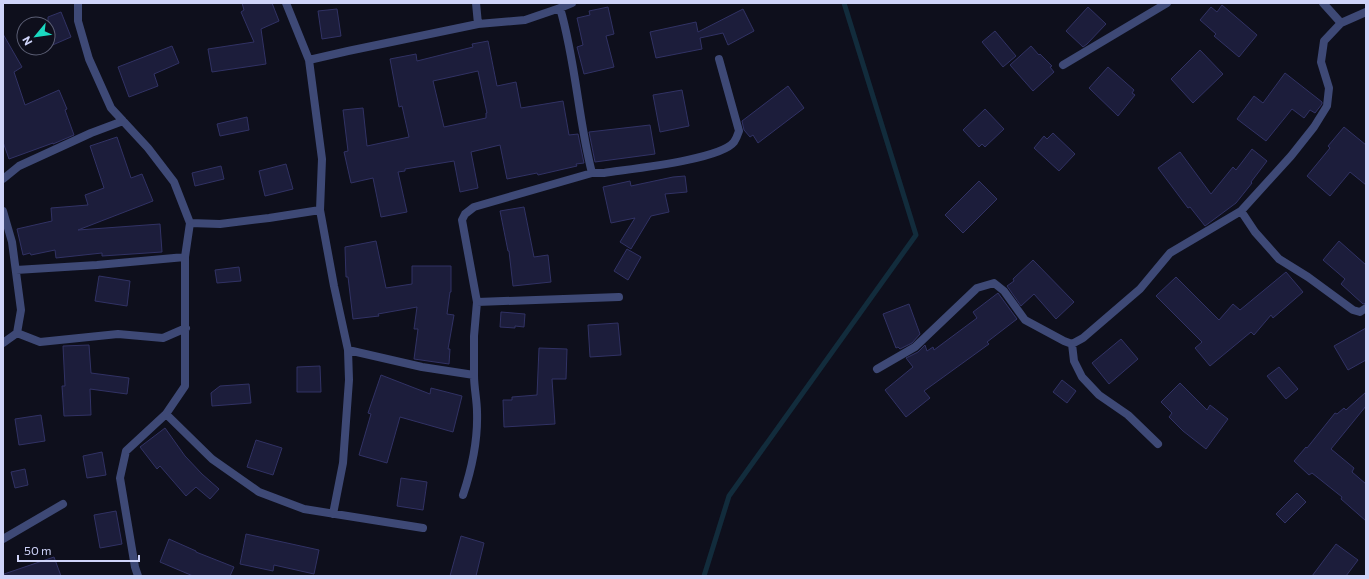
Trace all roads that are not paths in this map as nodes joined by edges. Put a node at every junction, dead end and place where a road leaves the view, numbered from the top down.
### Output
1 (78, 3) edge
2 (286, 3) edge
3 (476, 3) edge
4 (572, 3) edge
5 (1167, 3) edge
6 (1323, 3) edge
7 (560, 8) junction
8 (1366, 12) edge
9 (1341, 23) junction
10 (478, 24) junction
11 (719, 59) dead end
12 (309, 60) junction
13 (1063, 65) dead end
14 (123, 121) junction
15 (592, 173) junction
16 (3, 178) edge
17 (320, 210) junction
18 (3, 211) edge
19 (1241, 211) junction
20 (190, 223) junction
21 (185, 257) junction
22 (16, 270) junction
23 (619, 298) dead end
24 (477, 302) junction
25 (1366, 308) edge
26 (186, 328) junction
27 (17, 333) junction
28 (3, 342) edge
29 (1072, 344) junction
30 (348, 350) junction
31 (877, 369) dead end
32 (474, 375) junction
33 (166, 414) junction
34 (1158, 444) dead end
35 (463, 495) dead end
36 (63, 504) dead end
37 (333, 514) junction
38 (423, 528) dead end
39 (3, 538) edge
40 (138, 576) edge

1 - 14 street
2 - 12 street
3 - 10 street
4 - 7 street
5 - 13 street
6 - 9 street
7 - 10 street
7 - 15 street
8 - 9 street
9 - 19 street
10 - 12 street
11 - 15 street
12 - 17 street
14 - 16 street
14 - 20 street
15 - 24 street
17 - 20 street
17 - 30 street
18 - 22 street
19 - 25 street
19 - 29 street
20 - 21 street
21 - 22 street
21 - 26 street
22 - 27 street
23 - 24 street
24 - 32 street
26 - 27 street
26 - 33 street
27 - 28 street
29 - 31 street
29 - 34 street
30 - 32 street
30 - 37 street
32 - 35 street
33 - 37 street
33 - 40 street
36 - 39 street
37 - 38 street

